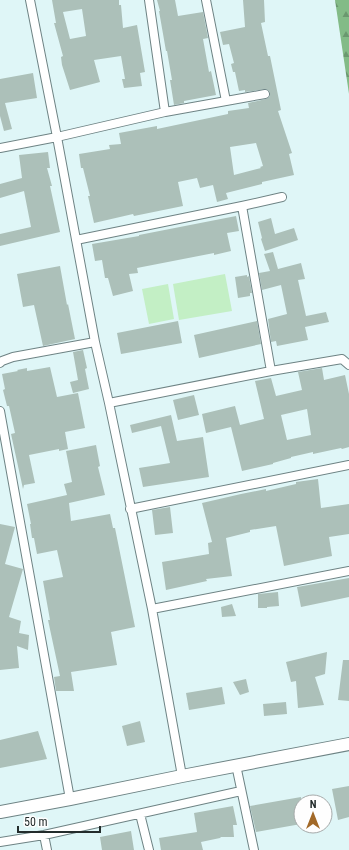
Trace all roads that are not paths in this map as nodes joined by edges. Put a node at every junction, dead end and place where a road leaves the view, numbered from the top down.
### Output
1 (30, 0) edge
2 (149, 0) edge
3 (206, 0) edge
4 (265, 94) dead end
5 (226, 101) junction
6 (165, 112) junction
7 (57, 137) junction
8 (0, 148) edge
9 (282, 196) dead end
10 (242, 206) junction
11 (76, 240) junction
12 (94, 342) junction
13 (0, 363) edge
14 (349, 366) edge
15 (271, 371) junction
16 (109, 403) junction
17 (0, 411) edge
18 (3, 442) edge
19 (349, 465) edge
20 (130, 509) junction
21 (349, 571) edge
22 (152, 609) junction
23 (349, 744) edge
24 (236, 765) junction
25 (182, 776) junction
26 (241, 791) junction
27 (70, 799) junction
28 (0, 812) edge
29 (140, 814) junction
30 (44, 835) junction
31 (0, 842) edge
32 (48, 850) edge
33 (149, 850) edge
34 (254, 850) edge

1 - 7 street
2 - 6 street
3 - 5 street
4 - 5 street
5 - 6 street
6 - 7 street
7 - 8 street
7 - 11 street
9 - 10 street
10 - 11 street
10 - 15 street
11 - 12 street
12 - 13 street
12 - 16 street
14 - 15 street
15 - 16 street
16 - 20 street
17 - 18 street
18 - 27 street
19 - 20 street
20 - 22 street
21 - 22 street
22 - 25 street
23 - 24 street
24 - 25 street
24 - 26 street
25 - 27 street
26 - 29 street
26 - 34 street
27 - 28 street
29 - 30 street
29 - 33 street
30 - 31 street
30 - 32 street

